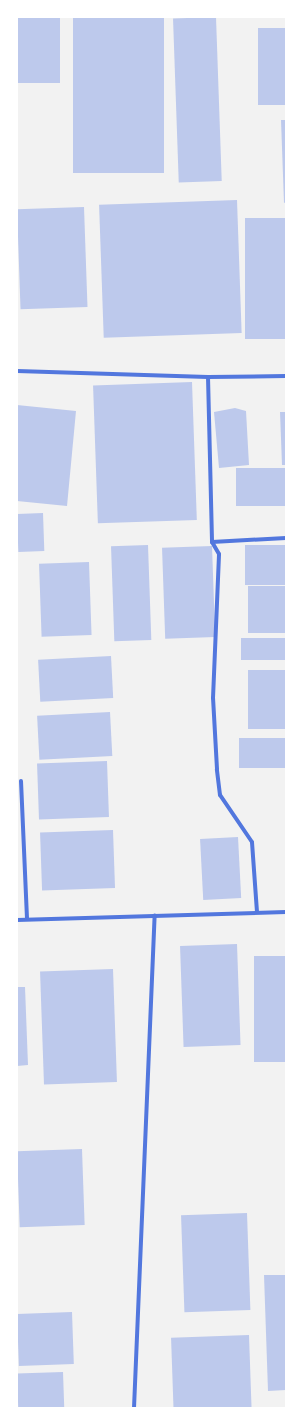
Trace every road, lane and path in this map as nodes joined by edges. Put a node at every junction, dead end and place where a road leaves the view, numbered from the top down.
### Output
1 (17, 371) edge
2 (286, 376) edge
3 (208, 377) junction
4 (286, 538) edge
5 (212, 542) junction
6 (21, 781) dead end
7 (257, 912) junction
8 (286, 912) edge
9 (155, 915) junction
10 (27, 919) junction
11 (17, 920) edge
12 (134, 1408) edge

1 - 3 street
2 - 3 street
3 - 5 street
4 - 5 street
5 - 7 street
6 - 10 street
7 - 8 street
7 - 9 street
9 - 10 street
9 - 12 street
10 - 11 street

